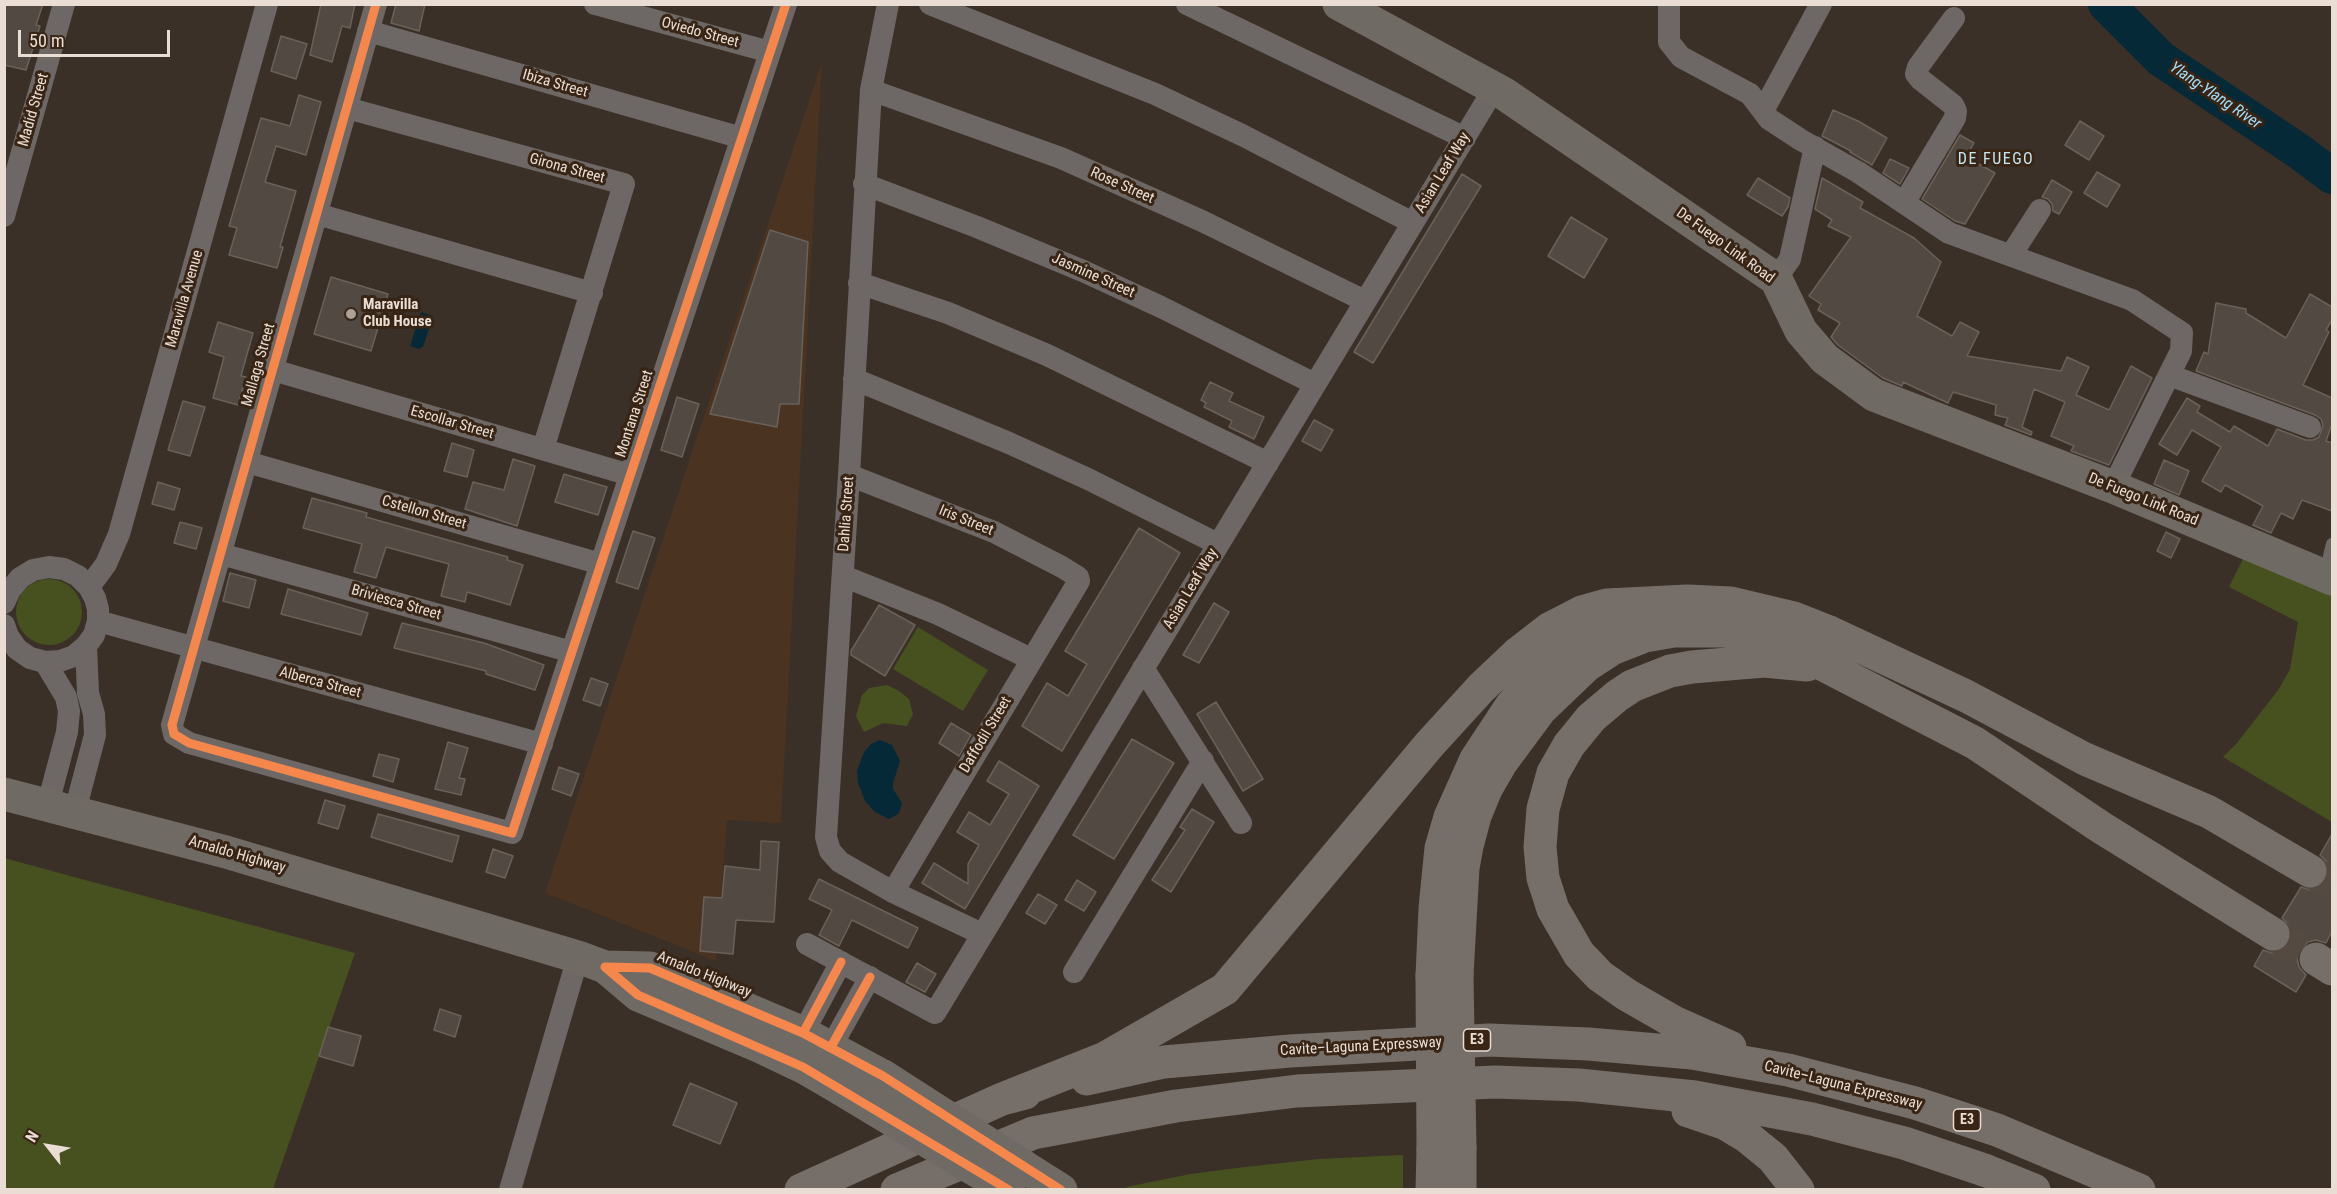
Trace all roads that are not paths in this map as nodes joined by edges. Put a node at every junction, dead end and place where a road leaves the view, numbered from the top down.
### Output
1 (64, 4) edge
2 (267, 4) edge
3 (376, 4) edge
4 (595, 4) edge
5 (786, 4) edge
6 (888, 4) edge
7 (930, 4) edge
8 (1187, 4) edge
9 (1339, 4) edge
10 (1669, 4) edge
11 (1821, 4) edge
12 (1954, 18) dead end
13 (368, 30) junction
14 (770, 52) junction
15 (871, 90) junction
16 (1486, 102) dead end
17 (347, 108) junction
18 (1763, 111) junction
19 (742, 138) junction
20 (1465, 138) junction
21 (1815, 147) junction
22 (864, 184) junction
23 (1904, 203) junction
24 (2040, 210) dead end
25 (317, 214) junction
26 (4, 216) edge
27 (1413, 223) junction
28 (2011, 255) junction
29 (1776, 279) junction
30 (859, 284) junction
31 (592, 292) junction
32 (1365, 301) junction
33 (273, 370) junction
34 (2169, 375) junction
35 (854, 379) junction
36 (1315, 384) junction
37 (2310, 427) dead end
38 (543, 450) junction
39 (247, 462) junction
40 (1268, 463) junction
41 (630, 475) junction
42 (849, 475) junction
43 (2113, 487) junction
44 (1218, 544) junction
45 (2332, 544) edge
46 (221, 554) junction
47 (601, 564) junction
48 (843, 576) junction
49 (1078, 578) joint
50 (2330, 578) edge
51 (90, 587) junction
52 (1687, 601) junction
53 (4, 603) edge
54 (98, 621) junction
55 (4, 625) edge
56 (86, 646) junction
57 (194, 648) junction
58 (572, 652) junction
59 (1031, 658) junction
60 (45, 662) junction
61 (1143, 668) junction
62 (1846, 676) junction
63 (542, 744) junction
64 (1203, 761) junction
65 (4, 794) edge
66 (62, 808) junction
67 (1241, 823) dead end
68 (512, 833) joint
69 (2310, 871) tunnel mouth
70 (893, 892) junction
71 (982, 934) junction
72 (2273, 934) tunnel mouth
73 (807, 944) dead end
74 (592, 962) junction
75 (841, 962) junction
76 (1074, 972) dead end
77 (1444, 976) junction
78 (870, 977) junction
79 (817, 1040) junction
80 (804, 1067) junction
81 (1788, 1070) junction
82 (1579, 1085) junction
83 (1002, 1099) junction
84 (1447, 1148) junction
85 (1006, 1177) edge
86 (510, 1190) edge
87 (801, 1190) edge
88 (897, 1190) edge
89 (1062, 1190) edge
90 (1432, 1190) edge
91 (1460, 1190) edge
92 (1798, 1190) edge
93 (2034, 1190) edge
94 (2139, 1190) edge

1 - 26 street, Madid Street
2 - 51 street, Maravilla Avenue
3 - 13 street, Mallaga Street
4 - 14 street, Oviedo Street
5 - 14 street, Montana Street
6 - 15 street, Dahlia Street
7 - 27 street
8 - 20 street
9 - 29 main road, De Fuego Link Road
10 - 18 street
11 - 18 street
12 - 23 street
13 - 17 street, Mallaga Street
13 - 19 street, Ibiza Street
14 - 19 street, Montana Street
15 - 22 street, Dahlia Street
15 - 32 street, Rose Street
16 - 20 street, Asian Leaf Way
17 - 25 street, Mallaga Street
17 - 31 street, Girona Street
18 - 21 street
19 - 41 street, Montana Street
20 - 27 street, Asian Leaf Way
21 - 23 street
21 - 29 street
22 - 30 street, Dahlia Street
22 - 36 street, Jasmine Street
23 - 28 street
24 - 28 street
25 - 31 street
25 - 33 street, Mallaga Street
27 - 32 street, Asian Leaf Way
28 - 34 street
29 - 43 main road, De Fuego Link Road
30 - 35 street, Dahlia Street
30 - 40 street
31 - 38 street, Girona Street
32 - 36 street, Asian Leaf Way
33 - 38 street, Escollar Street
33 - 39 street, Mallaga Street
34 - 37 street
34 - 43 street
35 - 42 street, Dahlia Street
35 - 44 street
36 - 40 street, Asian Leaf Way
38 - 41 street, Escollar Street
39 - 46 street, Mallaga Street
39 - 47 street, Cstellon Street
40 - 44 street, Asian Leaf Way
41 - 47 street, Montana Street
42 - 48 street, Dahlia Street
42 - 49 street, Iris Street
43 - 50 main road, De Fuego Link Road
44 - 61 street, Asian Leaf Way
45 - 50 lane
46 - 57 street, Mallaga Street
46 - 58 street, Briviesca Street
47 - 58 street, Montana Street
48 - 59 street
48 - 70 street, Dahlia Street
49 - 59 street, Daffodil Street
51 - 53 street
51 - 54 street
52 - 69 highway
52 - 77 highway
52 - 83 highway
54 - 56 street
54 - 57 street, Alberca Street
55 - 60 street
56 - 60 street
56 - 66 street
57 - 63 street, Alberca Street
57 - 68 street, Mallaga Street
58 - 63 street, Montana Street
59 - 70 street, Daffodil Street
60 - 66 street
61 - 64 street
61 - 71 street, Asian Leaf Way
62 - 72 highway
62 - 77 highway
62 - 81 highway
63 - 68 street, Montana Street
64 - 67 street
64 - 76 street
65 - 66 main road, Arnaldo Highway
66 - 74 main road, Arnaldo Highway
70 - 71 street, Dahlia Street
71 - 78 street, Asian Leaf Way
73 - 75 street, Asian Leaf Way
74 - 79 main road, Arnaldo Highway
74 - 80 main road, Arnaldo Highway
74 - 86 street
75 - 78 street, Asian Leaf Way
75 - 79 street
77 - 84 highway, bridge
78 - 79 street
79 - 80 street
79 - 85 main road, Arnaldo Highway, bridge
80 - 85 main road, Arnaldo Highway, bridge
81 - 83 highway, Cavite–Laguna Expressway / E3
81 - 94 highway, Cavite–Laguna Expressway / E3
82 - 88 highway
82 - 92 highway
82 - 93 highway
83 - 87 highway, Cavite–Laguna Expressway
84 - 90 highway
84 - 91 highway
85 - 89 main road, Arnaldo Highway

